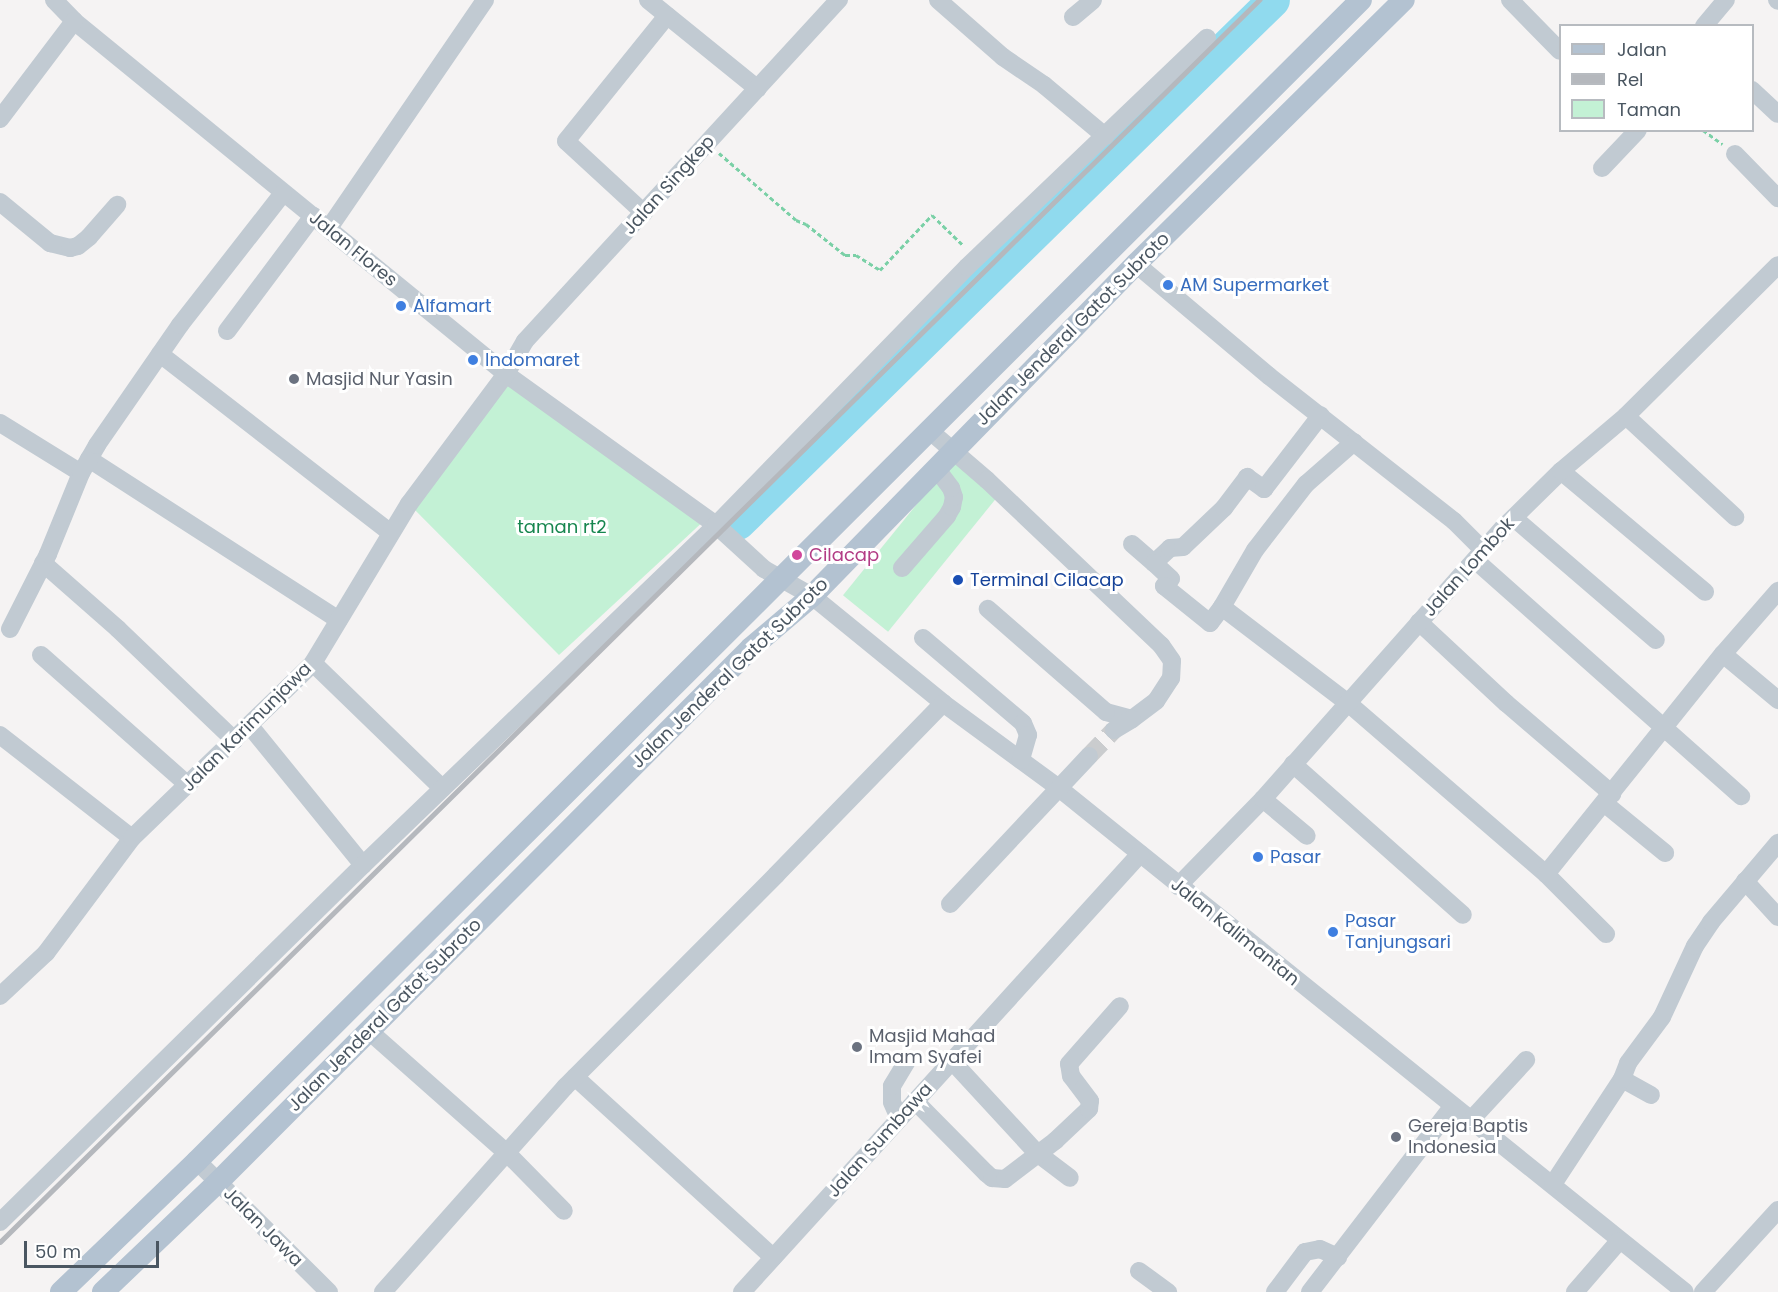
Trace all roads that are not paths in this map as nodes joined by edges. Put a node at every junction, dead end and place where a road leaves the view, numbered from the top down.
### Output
1 (54, 0) edge
2 (485, 0) edge
3 (648, 0) edge
4 (938, 0) edge
5 (1093, 0) edge
6 (1361, 0) edge
7 (1404, 0) edge
8 (1510, 0) edge
9 (1726, 0) edge
10 (836, 1) edge
11 (667, 16) junction
12 (1073, 17) dead end
13 (74, 21) junction
14 (1706, 24) edge
15 (1207, 38) dead end
16 (1559, 50) edge
17 (758, 89) junction
18 (1754, 92) edge
19 (1778, 114) edge
20 (0, 119) edge
21 (1636, 132) edge
22 (1105, 136) junction
23 (1735, 154) road end
24 (1602, 168) dead end
25 (282, 193) junction
26 (1778, 198) edge
27 (0, 202) edge
28 (117, 205) dead end
29 (644, 213) junction
30 (313, 216) junction
31 (329, 228) junction
32 (1136, 264) junction
33 (1778, 265) edge
34 (227, 332) dead end
35 (160, 354) junction
36 (506, 374) junction
37 (1321, 415) junction
38 (1626, 416) junction
39 (0, 423) edge
40 (930, 431) junction
41 (1354, 442) junction
42 (953, 449) junction
43 (85, 466) junction
44 (936, 468) junction
45 (1561, 471) junction
46 (1735, 517) dead end
47 (1514, 518) junction
48 (716, 525) junction
49 (391, 533) junction
50 (1132, 544) dead end
51 (1479, 555) junction
52 (43, 563) junction
53 (1154, 563) junction
54 (902, 568) dead end
55 (781, 580) junction
56 (1778, 591) edge
57 (1705, 592) dead end
58 (812, 596) junction
59 (1222, 607) junction
60 (988, 609) dead end
61 (339, 620) junction
62 (1419, 622) junction
63 (10, 629) dead end
64 (922, 638) dead end
65 (1656, 640) dead end
66 (1723, 654) junction
67 (41, 655) dead end
68 (313, 663) junction
69 (1778, 700) edge
70 (943, 703) junction
71 (1348, 703) junction
72 (1132, 720) junction
73 (250, 726) junction
74 (1664, 726) junction
75 (1114, 730) tunnel mouth
76 (0, 735) edge
77 (234, 740) junction
78 (1089, 756) tunnel mouth
79 (1022, 760) junction
80 (1293, 765) junction
81 (188, 785) junction
82 (442, 788) junction
83 (1060, 789) junction
84 (1741, 796) dead end
85 (1263, 799) junction
86 (1608, 799) junction
87 (1307, 836) dead end
88 (132, 838) junction
89 (1778, 843) edge
90 (1665, 853) dead end
91 (1140, 854) junction
92 (363, 865) junction
93 (1546, 874) junction
94 (1745, 881) junction
95 (1178, 886) junction
96 (950, 904) dead end
97 (1463, 915) dead end
98 (1778, 917) edge
99 (1606, 934) dead end
100 (0, 996) edge
101 (1120, 1006) dead end
102 (369, 1031) junction
103 (1526, 1060) dead end
104 (907, 1061) dead end
105 (952, 1061) junction
106 (574, 1077) junction
107 (1622, 1079) junction
108 (1651, 1095) dead end
109 (915, 1101) junction
110 (1452, 1107) junction
111 (899, 1118) junction
112 (1470, 1121) junction
113 (507, 1153) junction
114 (1037, 1153) junction
115 (197, 1161) junction
116 (1070, 1178) dead end
117 (218, 1182) junction
118 (1553, 1184) junction
119 (1778, 1210) edge
120 (564, 1211) dead end
121 (3, 1212) edge
122 (1619, 1241) junction
123 (774, 1257) junction
124 (1338, 1257) junction
125 (1139, 1271) dead end
126 (61, 1292) edge
127 (103, 1292) edge
128 (329, 1292) edge
129 (383, 1292) edge
130 (742, 1292) edge
131 (1168, 1292) edge
132 (1275, 1292) edge
133 (1310, 1292) edge
134 (1575, 1292) edge
135 (1685, 1292) edge
136 (1703, 1292) edge

1 - 13 street, Jalan Flores
2 - 31 street
3 - 11 street
4 - 22 street
5 - 12 street
6 - 40 main road, Jalan Jenderal Gatot Subroto
7 - 32 main road, Jalan Jenderal Gatot Subroto
8 - 16 street
9 - 14 street
10 - 17 street, Jalan Singkep
11 - 17 street
11 - 29 street
13 - 20 street
13 - 25 street, Jalan Flores
15 - 22 street
17 - 29 street, Jalan Singkep
18 - 19 street
21 - 24 street
22 - 48 street
23 - 26 street
25 - 30 street, Jalan Flores
25 - 35 street
27 - 28 street
29 - 36 street, Jalan Singkep
30 - 31 street, Jalan Flores
30 - 34 street
31 - 36 street, Jalan Flores
32 - 37 street
32 - 42 main road, Jalan Jenderal Gatot Subroto
33 - 38 street, Jalan Lombok
35 - 43 street
35 - 49 street
36 - 48 street, Jalan Flores
36 - 49 street, Jalan Karimunjawa
37 - 41 street
37 - 53 street
38 - 45 street, Jalan Lombok
38 - 46 street
39 - 43 street
40 - 42 street
40 - 55 main road, Jalan Jenderal Gatot Subroto
41 - 51 street
41 - 59 street
42 - 44 main road, Jalan Jenderal Gatot Subroto
42 - 72 street
43 - 52 street
43 - 61 street
44 - 54 street
44 - 58 main road, Jalan Jenderal Gatot Subroto
45 - 47 street, Jalan Lombok
45 - 57 street
47 - 51 street, Jalan Lombok
47 - 65 street
48 - 55 street, Jalan Flores
48 - 82 street
49 - 61 street, Jalan Karimunjawa
50 - 53 street
51 - 62 street, Jalan Lombok
51 - 74 street
52 - 63 street
52 - 77 street
53 - 59 street
55 - 58 street, Jalan Kalimantan
55 - 115 main road, Jalan Jenderal Gatot Subroto
56 - 66 street
58 - 70 street, Jalan Kalimantan
58 - 102 main road, Jalan Jenderal Gatot Subroto
59 - 71 street
60 - 72 street
61 - 68 street, Jalan Karimunjawa
62 - 71 street, Jalan Lombok
62 - 86 street
64 - 79 street
66 - 69 street
66 - 74 street
67 - 81 street
68 - 73 street, Jalan Karimunjawa
68 - 82 street
70 - 79 street, Jalan Kalimantan
70 - 106 street
71 - 80 street, Jalan Lombok
71 - 93 street
72 - 75 street
73 - 77 street, Jalan Karimunjawa
73 - 92 street
74 - 84 street
74 - 86 street
76 - 88 street
77 - 81 street, Jalan Karimunjawa
78 - 83 street
79 - 83 street, Jalan Kalimantan
80 - 85 street, Jalan Lombok
80 - 97 street
81 - 88 street, Jalan Karimunjawa
82 - 92 street
83 - 91 street, Jalan Kalimantan
83 - 96 street
85 - 87 street
85 - 95 street, Jalan Lombok
86 - 90 street
86 - 93 street
88 - 100 street, Jalan Karimunjawa
89 - 94 street
91 - 95 street, Jalan Kalimantan
91 - 105 street, Jalan Sumbawa
92 - 121 street
93 - 99 street
94 - 98 street
94 - 107 street
95 - 110 street, Jalan Kalimantan
101 - 114 street
102 - 113 street
102 - 117 main road, Jalan Jenderal Gatot Subroto
103 - 112 street
104 - 111 street
105 - 109 street, Jalan Sumbawa
105 - 114 street
106 - 113 street
106 - 123 street
107 - 108 street
107 - 118 street
109 - 111 street, Jalan Sumbawa
109 - 114 street
110 - 112 street, Jalan Kalimantan
110 - 124 street
111 - 123 street, Jalan Sumbawa
112 - 118 street, Jalan Kalimantan
113 - 120 street
113 - 129 street
114 - 116 street
115 - 117 street, Jalan Jawa
115 - 126 main road, Jalan Jenderal Gatot Subroto
117 - 127 main road, Jalan Jenderal Gatot Subroto
117 - 128 street, Jalan Jawa
118 - 122 street, Jalan Kalimantan
119 - 136 street
122 - 134 street
122 - 135 street, Jalan Kalimantan
123 - 130 street, Jalan Sumbawa
124 - 132 street
124 - 133 street
125 - 131 street

